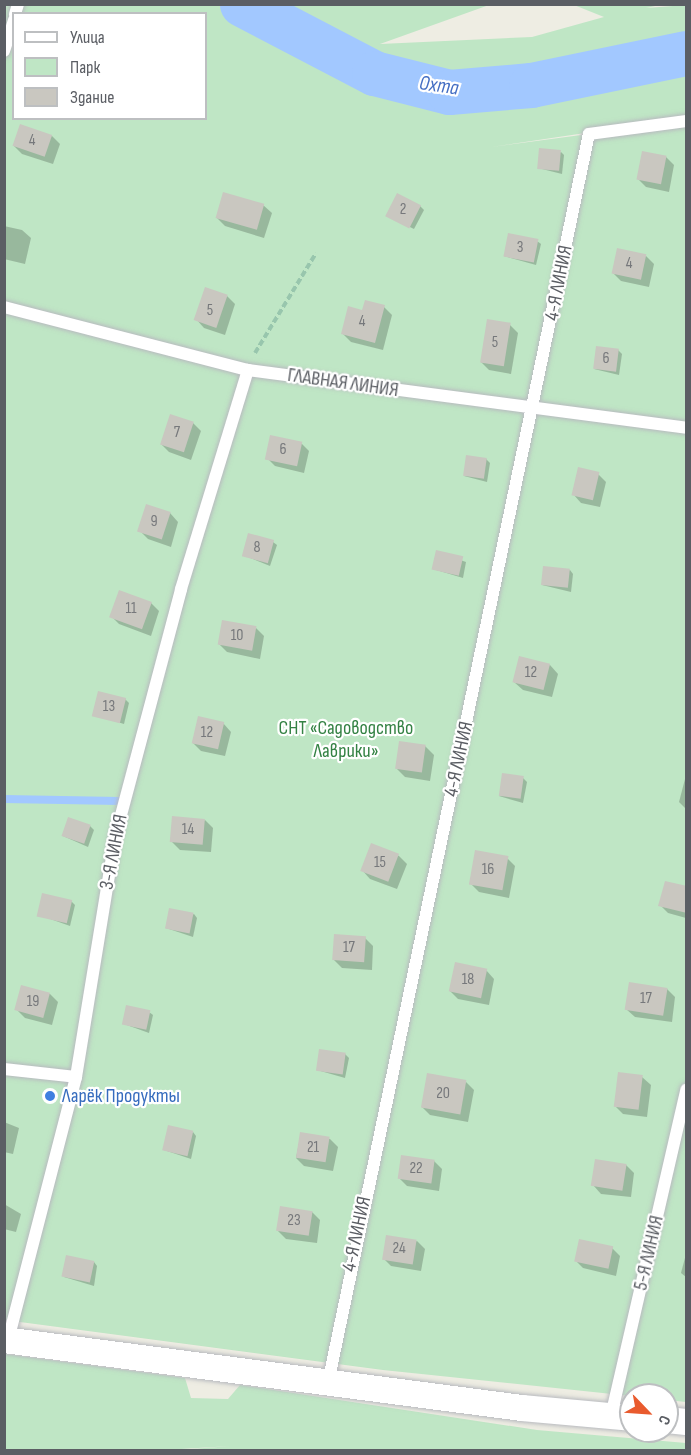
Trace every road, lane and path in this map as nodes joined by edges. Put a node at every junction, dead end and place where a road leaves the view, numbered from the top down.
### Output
1 (12, 26) edge
2 (4, 51) edge
3 (687, 121) edge
4 (316, 253) dead end
5 (4, 307) edge
6 (248, 370) junction
7 (534, 408) junction
8 (687, 428) edge
9 (4, 1069) edge
10 (76, 1077) junction
11 (687, 1090) edge
12 (6, 1340) edge
13 (328, 1383) junction
14 (628, 1383) edge
15 (619, 1417) edge

1 - 2 lane
3 - 7 lane, 4-Я ЛИНИЯ
4 - 6 path
5 - 6 lane, ГЛАВНАЯ ЛИНИЯ
6 - 7 lane, ГЛАВНАЯ ЛИНИЯ
6 - 10 lane, 3-Я ЛИНИЯ
7 - 8 lane, ГЛАВНАЯ ЛИНИЯ
7 - 13 lane, 4-Я ЛИНИЯ
9 - 10 lane
10 - 12 lane, 3-Я ЛИНИЯ
11 - 14 lane, 5-Я ЛИНИЯ
12 - 13 street
13 - 15 street

